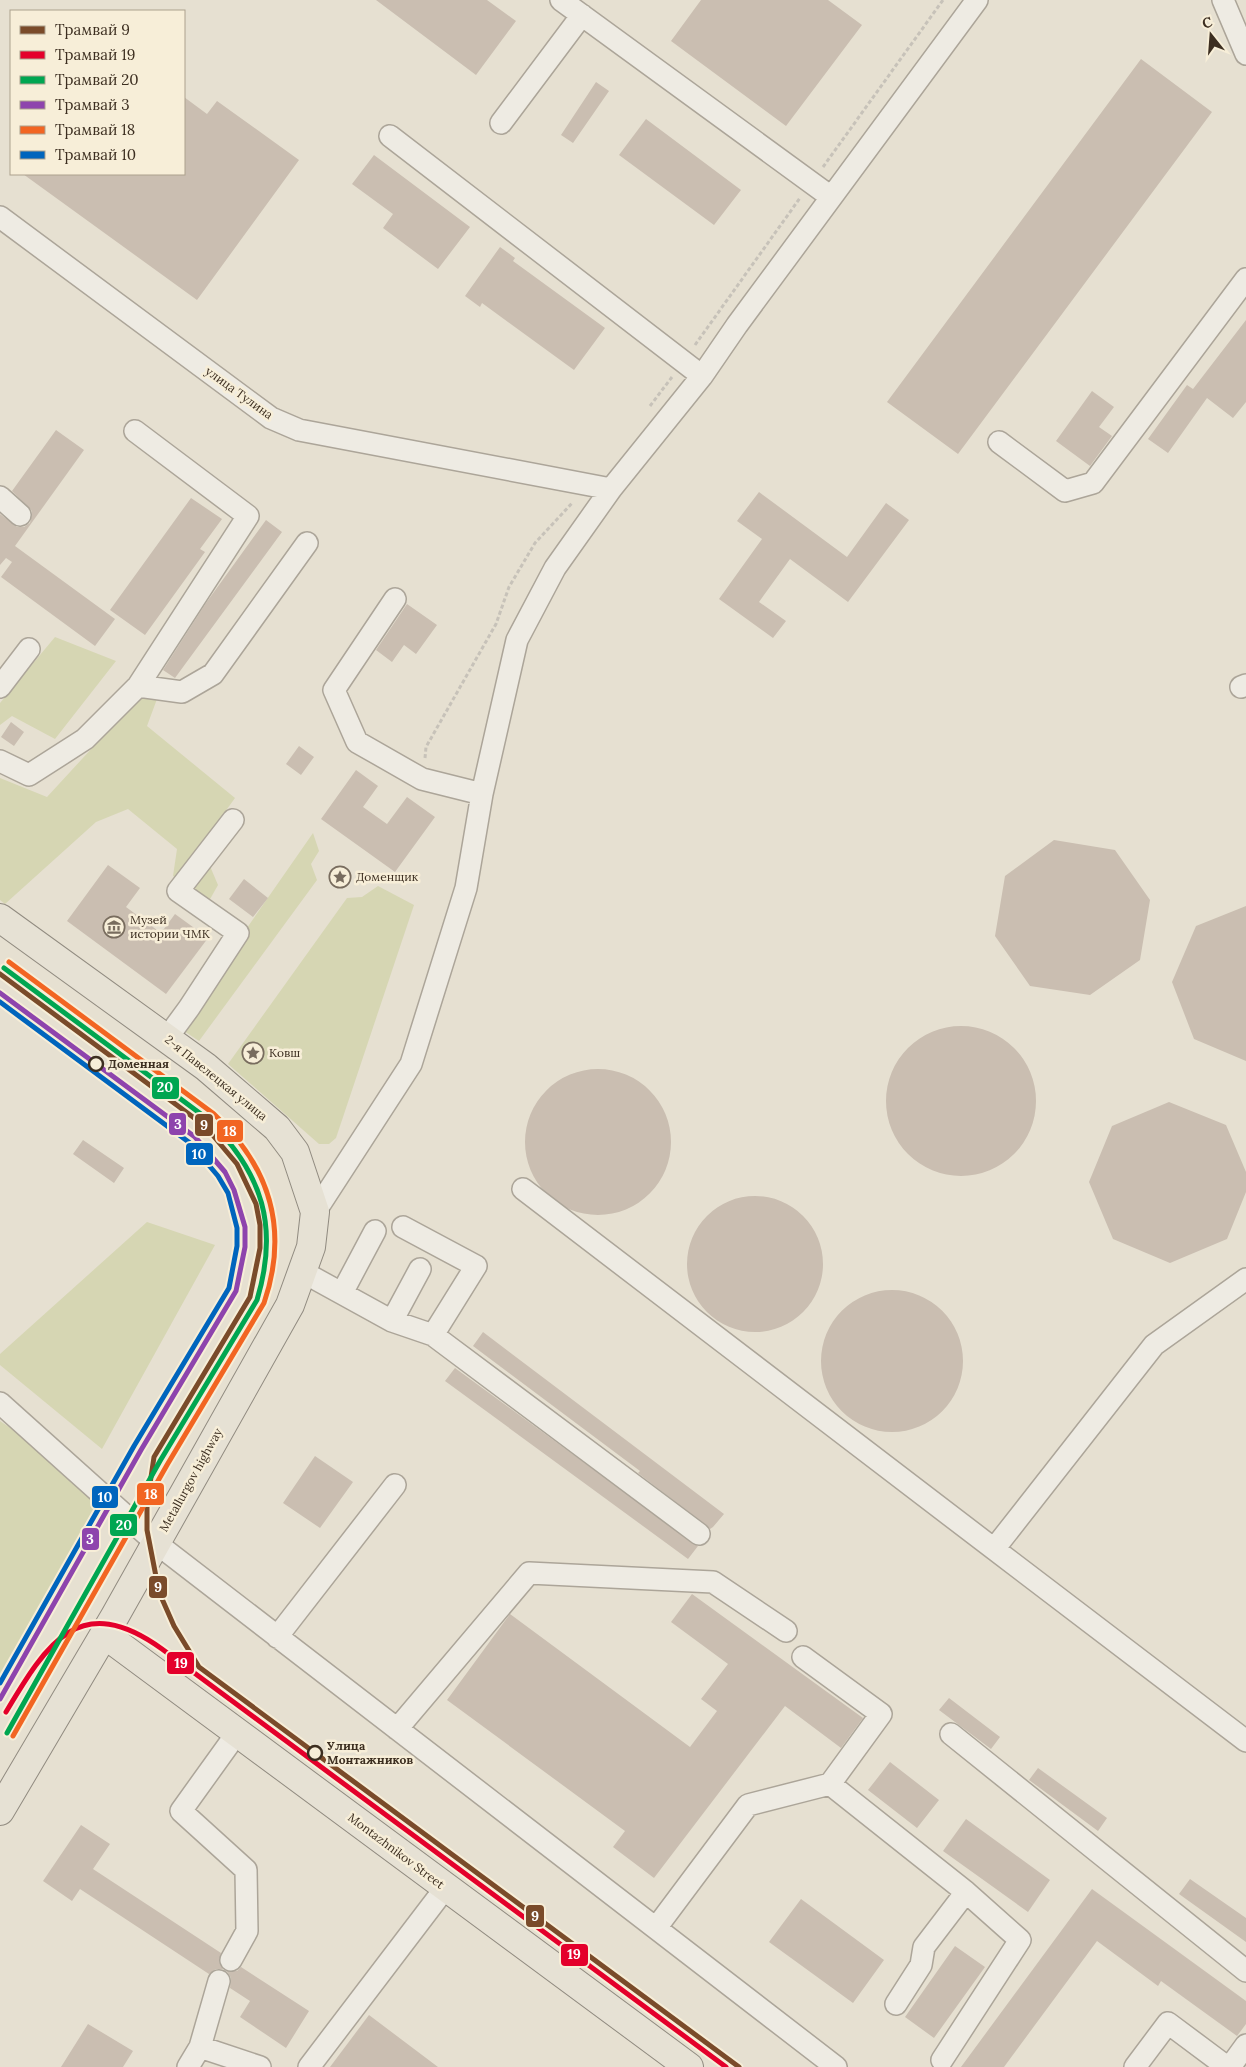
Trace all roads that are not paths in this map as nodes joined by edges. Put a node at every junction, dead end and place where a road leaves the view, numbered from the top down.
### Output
1 (561, 0) edge
2 (1223, 0) edge
3 (971, 2) edge
4 (582, 15) junction
5 (1246, 54) edge
6 (501, 123) dead end
7 (390, 136) dead end
8 (831, 197) junction
9 (0, 217) edge
10 (1246, 279) edge
11 (702, 376) junction
12 (135, 431) dead end
13 (999, 442) dead end
14 (611, 489) junction
15 (0, 497) edge
16 (20, 515) dead end
17 (308, 543) dead end
18 (396, 600) dead end
19 (29, 649) dead end
20 (138, 686) junction
21 (0, 687) edge
22 (0, 760) edge
23 (482, 794) junction
24 (233, 820) dead end
25 (0, 918) edge
26 (167, 1038) junction
27 (524, 1189) dead end
28 (315, 1212) junction
29 (403, 1226) dead end
30 (375, 1232) dead end
31 (420, 1269) dead end
32 (303, 1272) junction
33 (1246, 1278) edge
34 (342, 1293) junction
35 (290, 1305) joint
36 (392, 1321) junction
37 (434, 1335) junction
38 (0, 1402) edge
39 (394, 1485) dead end
40 (699, 1534) dead end
41 (156, 1544) junction
42 (994, 1549) junction
43 (786, 1630) dead end
44 (104, 1634) junction
45 (277, 1637) junction
46 (803, 1657) dead end
47 (397, 1729) junction
48 (237, 1733) junction
49 (951, 1734) dead end
50 (1246, 1741) edge
51 (830, 1784) junction
52 (0, 1811) edge
53 (446, 1887) junction
54 (966, 1892) junction
55 (656, 1928) junction
56 (231, 1960) dead end
57 (1246, 1971) edge
58 (219, 1981) dead end
59 (896, 2004) dead end
60 (1246, 2045) edge
61 (200, 2047) junction
62 (942, 2060) dead end
63 (188, 2067) edge
64 (260, 2067) edge
65 (308, 2067) edge
66 (689, 2067) edge
67 (836, 2067) edge
68 (1135, 2067) edge
69 (1228, 2067) edge

1 - 4 street
2 - 5 street
3 - 8 street
4 - 6 street
4 - 8 street
7 - 11 street
8 - 11 street
9 - 14 street, улица Тулина
10 - 13 street
11 - 14 street
12 - 20 street
14 - 23 street
15 - 16 street
17 - 20 street
18 - 23 street
19 - 21 street
20 - 22 street
23 - 28 street
24 - 26 street
25 - 26 main road, 2-я Павелецкая улица
26 - 28 main road, 2-я Павелецкая улица
27 - 42 street
28 - 32 main road, 2-я Павелецкая улица
29 - 37 street
30 - 34 street
31 - 36 street
32 - 34 street
32 - 35 main road, 2-я Павелецкая улица
33 - 42 street
34 - 36 street
35 - 41 main road, Metallurgov highway
36 - 37 street
37 - 40 street
38 - 41 street
39 - 45 street
41 - 44 main road, Metallurgov highway
41 - 45 street
42 - 50 street
43 - 47 street
44 - 48 main road, Montazhnikov Street
44 - 52 main road, Metallurgov highway
45 - 47 street
46 - 51 street
47 - 55 street
48 - 53 main road, Montazhnikov Street
48 - 56 street
49 - 57 street
51 - 54 street
51 - 55 street
53 - 65 street
53 - 66 main road, Montazhnikov Street
54 - 59 street
54 - 62 street
55 - 67 street
58 - 61 street
60 - 69 street
61 - 63 street
61 - 64 street
68 - 69 street

